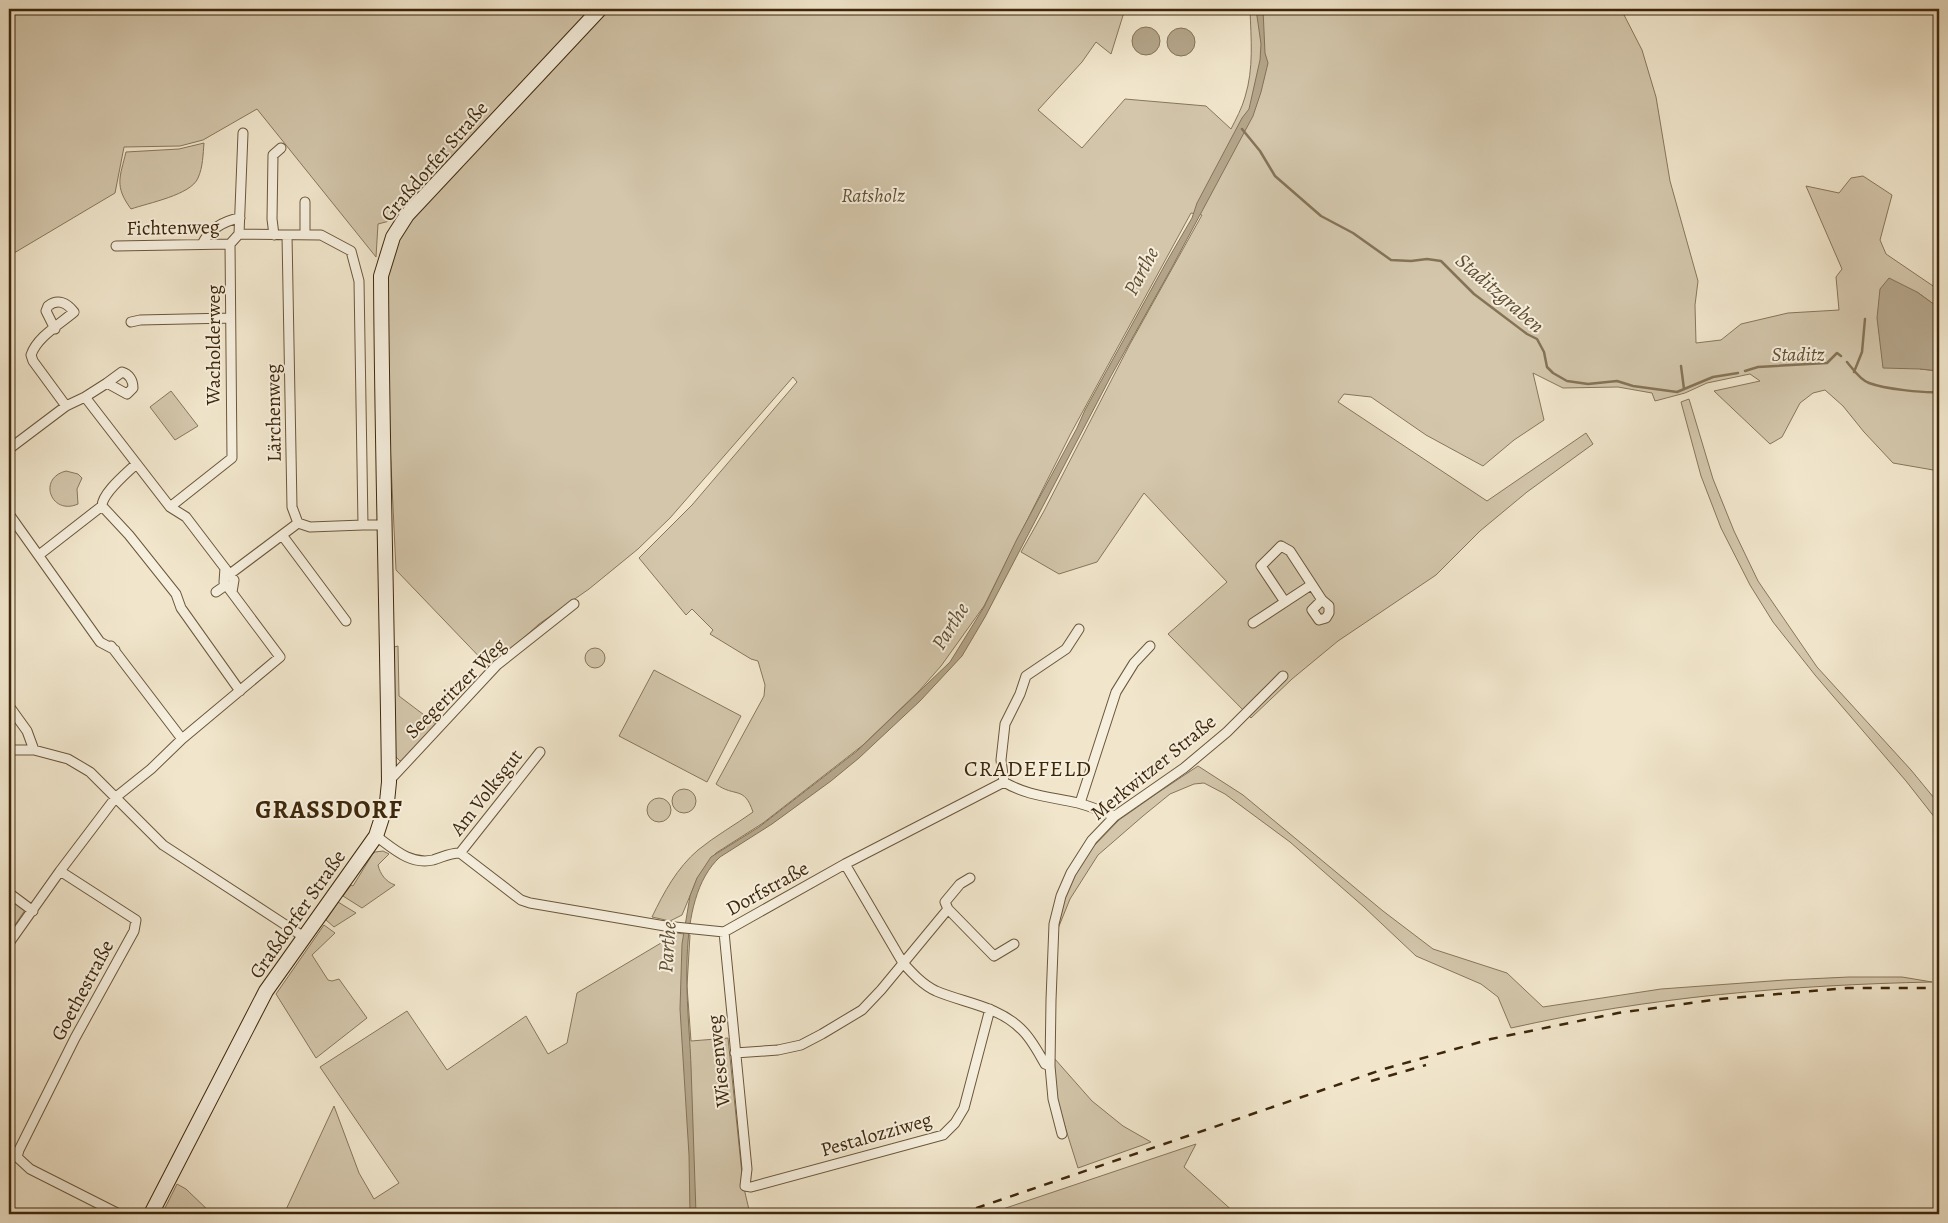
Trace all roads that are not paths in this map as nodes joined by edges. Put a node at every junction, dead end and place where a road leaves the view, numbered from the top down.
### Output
1 (600, 9) edge
2 (243, 133) dead end
3 (281, 148) dead end
4 (305, 202) dead end
5 (240, 218) junction
6 (239, 234) junction
7 (274, 235) junction
8 (287, 235) junction
9 (305, 235) junction
10 (202, 244) junction
11 (230, 244) junction
12 (116, 246) dead end
13 (230, 318) junction
14 (131, 322) dead end
15 (55, 328) dead end
16 (107, 382) dead end
17 (85, 397) junction
18 (66, 406) junction
19 (9, 449) edge
20 (136, 464) junction
21 (102, 506) junction
22 (170, 507) junction
23 (9, 514) edge
24 (298, 523) junction
25 (363, 525) junction
26 (384, 525) junction
27 (282, 535) junction
28 (39, 555) junction
29 (226, 576) junction
30 (1311, 585) junction
31 (216, 592) dead end
32 (1322, 600) dead end
33 (1285, 602) junction
34 (574, 604) dead end
35 (346, 621) dead end
36 (1253, 623) dead end
37 (1079, 629) dead end
38 (1150, 646) dead end
39 (1283, 676) dead end
40 (240, 690) junction
41 (9, 706) edge
42 (182, 740) junction
43 (9, 750) edge
44 (34, 750) junction
45 (540, 752) dead end
46 (389, 782) junction
47 (1004, 782) junction
48 (116, 797) junction
49 (1080, 803) junction
50 (1115, 816) junction
51 (376, 836) junction
52 (460, 853) junction
53 (845, 864) junction
54 (60, 870) junction
55 (970, 878) dead end
56 (9, 893) edge
57 (948, 909) junction
58 (33, 911) junction
59 (724, 932) junction
60 (304, 937) junction
61 (9, 943) edge
62 (1014, 944) dead end
63 (904, 963) junction
64 (990, 1009) junction
65 (735, 1053) junction
66 (1050, 1066) junction
67 (1062, 1134) dead end
68 (745, 1186) joint
69 (119, 1214) edge
70 (151, 1214) edge

1 - 26 street, Graßdorfer Straße
2 - 5 street
3 - 7 street
4 - 9 street
5 - 6 street
5 - 10 street
6 - 7 street
6 - 11 street
7 - 8 street
8 - 9 street
8 - 24 street, Lärchenweg
9 - 25 street
10 - 11 street, Fichtenweg
10 - 12 street, Fichtenweg
11 - 13 street, Wacholderweg
13 - 14 street
13 - 22 street, Wacholderweg
15 - 18 street
16 - 17 street
17 - 18 street
17 - 20 street
18 - 19 street
20 - 21 street
20 - 22 street
21 - 28 street
21 - 40 street
22 - 29 street
23 - 28 street
24 - 25 street
24 - 27 street
25 - 26 street
26 - 46 street, Graßdorfer Straße
27 - 29 street
27 - 35 street
28 - 42 street
29 - 31 street
29 - 40 street
30 - 32 street
30 - 33 street
30 - 33 street
33 - 36 street
34 - 46 street, Seegeritzer Weg
37 - 47 street
38 - 49 street
39 - 50 street, Merkwitzer Straße
40 - 42 street
41 - 44 street
42 - 48 street
43 - 44 street
44 - 48 street
45 - 52 street, Am Volksgut
46 - 51 street, Graßdorfer Straße
47 - 49 street
47 - 53 street, Dorfstraße
48 - 54 street
48 - 60 street
49 - 50 street
50 - 66 street, Merkwitzer Straße
51 - 52 street
51 - 60 street, Graßdorfer Straße
52 - 59 street, Dorfstraße
53 - 59 street, Dorfstraße
53 - 63 street
54 - 58 street
54 - 69 street, Goethestraße
55 - 57 street
56 - 58 street
57 - 62 street
57 - 63 street
58 - 61 street
59 - 65 street, Wiesenweg
60 - 70 street, Graßdorfer Straße
63 - 64 street
63 - 65 street
64 - 66 street
64 - 68 street, Pestalozziweg
65 - 68 street, Wiesenweg
66 - 67 street, Merkwitzer Straße

